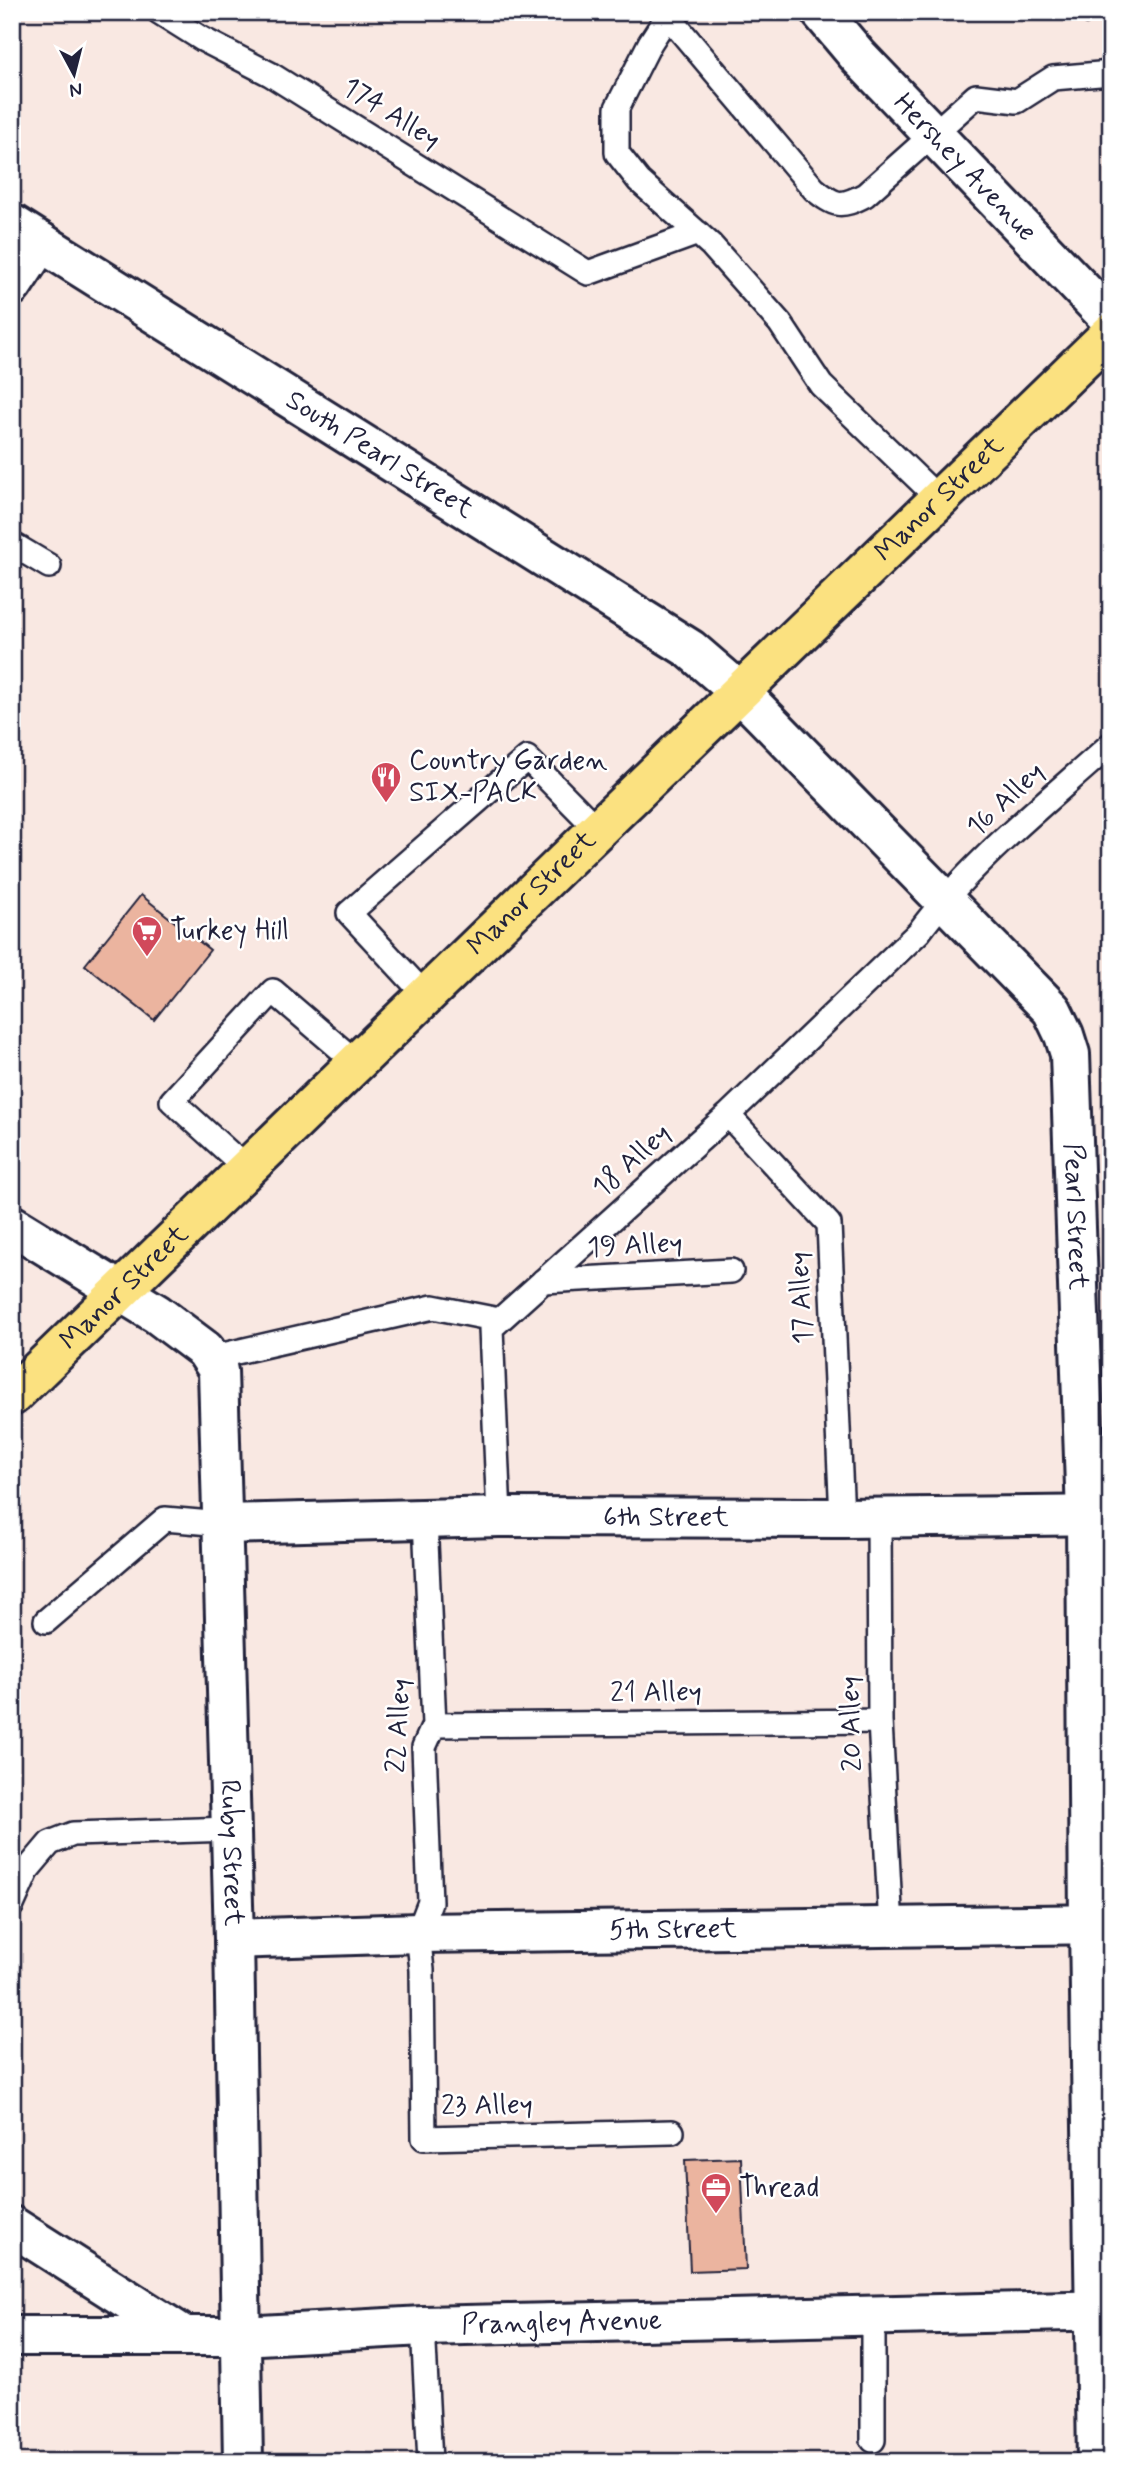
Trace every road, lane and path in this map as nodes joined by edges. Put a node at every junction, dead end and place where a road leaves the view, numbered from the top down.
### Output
1 (159, 12) edge
2 (669, 14) edge
3 (835, 17) edge
4 (1111, 74) edge
5 (934, 135) junction
6 (27, 233) edge
7 (698, 233) junction
8 (12, 286) edge
9 (1111, 320) edge
10 (1111, 333) edge
11 (939, 499) junction
12 (12, 544) edge
13 (49, 566) dead end
14 (740, 692) junction
15 (1111, 744) edge
16 (598, 830) junction
17 (942, 901) junction
18 (426, 996) junction
19 (357, 1063) junction
20 (728, 1115) junction
21 (247, 1169) junction
22 (12, 1225) edge
23 (731, 1271) dead end
24 (543, 1281) junction
25 (120, 1292) junction
26 (499, 1320) junction
27 (210, 1357) junction
28 (12, 1396) edge
29 (1098, 1515) edge
30 (499, 1517) junction
31 (861, 1517) junction
32 (425, 1519) junction
33 (222, 1524) junction
34 (46, 1621) dead end
35 (880, 1721) junction
36 (434, 1725) junction
37 (231, 1829) junction
38 (12, 1905) edge
39 (1100, 1925) edge
40 (891, 1928) junction
41 (418, 1933) junction
42 (234, 1938) junction
43 (672, 2132) dead end
44 (12, 2226) edge
45 (1102, 2310) edge
46 (873, 2314) junction
47 (423, 2326) junction
48 (183, 2335) junction
49 (12, 2336) edge
50 (242, 2336) junction
51 (873, 2440) dead end
52 (243, 2462) edge
53 (430, 2462) edge
54 (1097, 2462) edge

1 - 7 lane, 174 Alley
2 - 5 lane
2 - 7 lane
3 - 5 street, Hershey Avenue
4 - 5 lane
5 - 9 street, Hershey Avenue
6 - 8 street
6 - 14 street, South Pearl Street
7 - 11 lane
10 - 11 main road, Manor Street
11 - 14 main road, Manor Street
12 - 13 lane
14 - 16 main road, Manor Street
14 - 17 street, Pearl Street
15 - 17 lane, 16 Alley
16 - 18 main road, Manor Street
16 - 18 lane
17 - 20 lane, 18 Alley
17 - 29 street, Pearl Street
18 - 19 main road, Manor Street
19 - 21 main road, Manor Street
19 - 21 lane
20 - 24 lane, 18 Alley
20 - 31 lane, 17 Alley
21 - 25 main road, Manor Street
22 - 25 street
23 - 24 lane, 19 Alley
24 - 26 lane, 18 Alley
25 - 27 street
25 - 28 main road, Manor Street
26 - 27 lane
26 - 30 lane
27 - 33 street, Ruby Street
29 - 31 street, 6th Street
29 - 39 street, Pearl Street
30 - 31 street, 6th Street
30 - 32 street, 6th Street
31 - 35 lane, 20 Alley
32 - 33 street, 6th Street
32 - 36 lane, 22 Alley
33 - 34 lane
33 - 37 street, Ruby Street
35 - 36 lane, 21 Alley
35 - 40 lane, 20 Alley
36 - 41 lane, 22 Alley
37 - 38 lane
37 - 42 street, Ruby Street
39 - 40 street, 5th Street
39 - 45 street, Pearl Street
40 - 41 street, 5th Street
41 - 42 street, 5th Street
41 - 43 lane, 23 Alley
42 - 50 street, Ruby Street
44 - 48 street
45 - 46 street, Prangley Avenue
45 - 54 street, Pearl Street
46 - 47 street, Prangley Avenue
46 - 51 lane
47 - 50 street, Prangley Avenue
47 - 53 lane
48 - 49 street, Prangley Avenue
48 - 50 street, Prangley Avenue
50 - 52 street, Ruby Street

